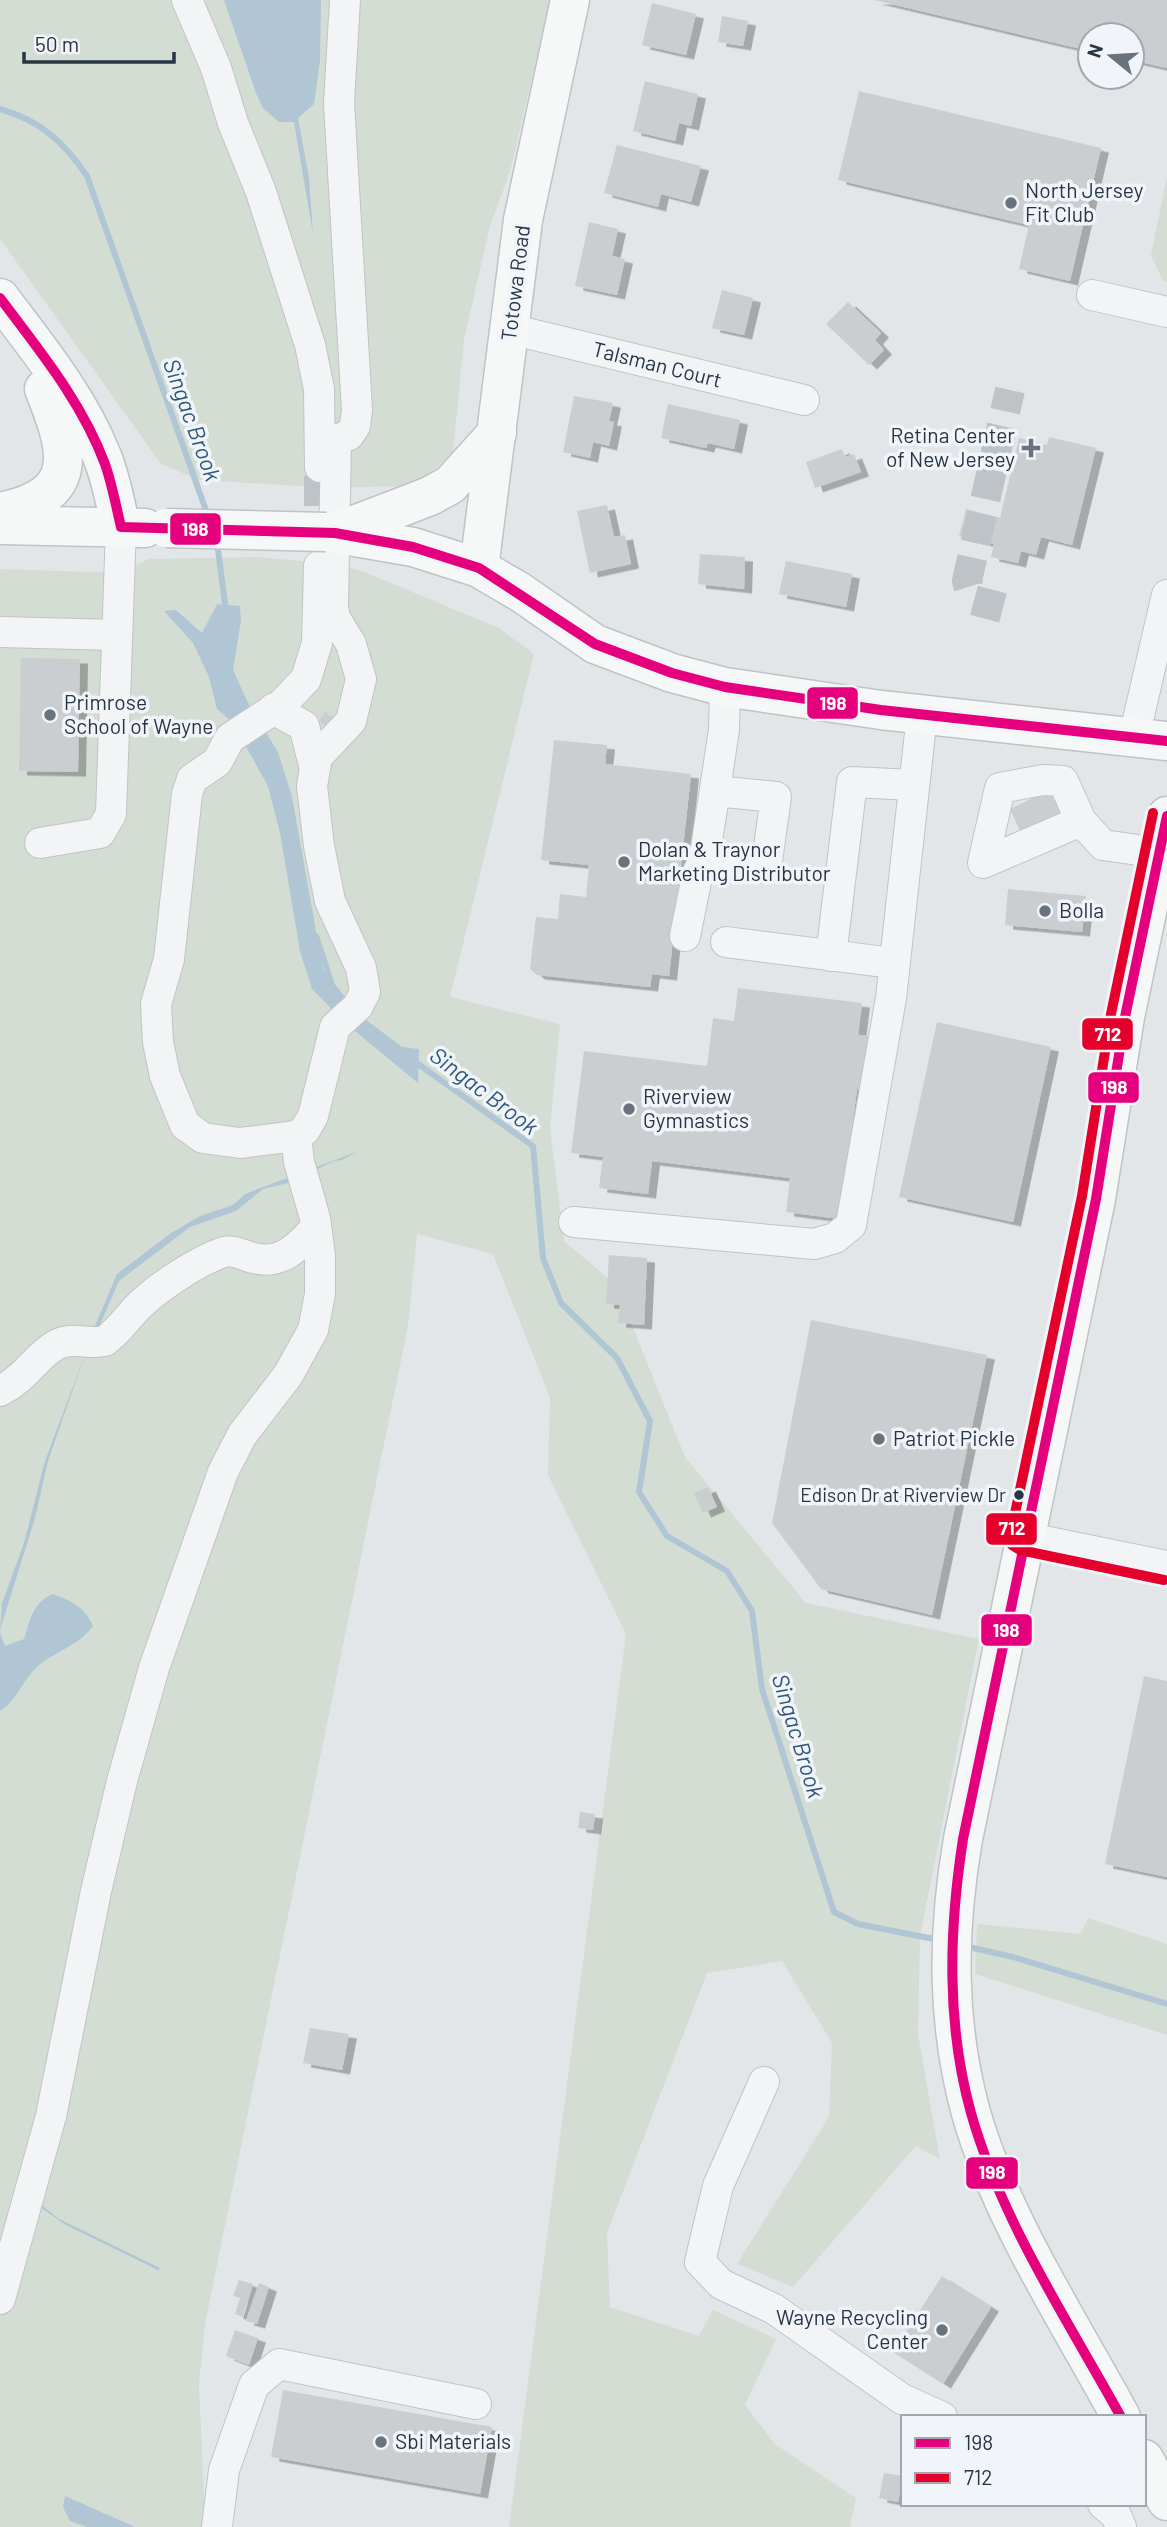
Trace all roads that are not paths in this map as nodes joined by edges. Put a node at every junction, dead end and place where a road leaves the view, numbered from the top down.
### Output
1 (187, 0) edge
2 (345, 0) edge
3 (570, 0) edge
4 (1092, 295) dead end
5 (0, 301) edge
6 (1167, 312) edge
7 (510, 329) junction
8 (804, 400) dead end
9 (497, 433) junction
10 (329, 439) junction
11 (319, 476) tunnel mouth
12 (0, 512) edge
13 (0, 525) edge
14 (121, 527) junction
15 (327, 544) junction
16 (479, 568) junction
17 (1167, 595) edge
18 (327, 615) junction
19 (0, 632) edge
20 (117, 635) junction
21 (725, 687) junction
22 (269, 712) junction
23 (922, 715) junction
24 (1151, 739) edge
25 (314, 765) junction
26 (913, 785) junction
27 (715, 791) junction
28 (1167, 816) edge
29 (1081, 821) dead end
30 (40, 843) dead end
31 (1159, 853) junction
32 (704, 861) junction
33 (685, 936) dead end
34 (726, 942) dead end
35 (831, 956) junction
36 (893, 963) junction
37 (300, 1162) junction
38 (574, 1222) dead end
39 (316, 1227) junction
40 (0, 1391) edge
41 (1024, 1537) junction
42 (1167, 1566) edge
43 (764, 2082) dead end
44 (0, 2299) edge
45 (476, 2404) dead end
46 (938, 2415) edge
47 (1120, 2415) edge
48 (1146, 2463) edge
49 (1167, 2501) edge
50 (1105, 2506) edge
51 (217, 2527) edge
52 (1121, 2527) edge

1 - 10 street
2 - 10 street
3 - 7 main road, Totowa Road
4 - 6 street
5 - 12 main road
5 - 14 main road
7 - 8 street, Talsman Court
7 - 9 main road, Totowa Road
9 - 15 main road
9 - 16 main road, Totowa Road
10 - 11 street
10 - 15 street
13 - 14 main road
14 - 15 main road, bridge
14 - 20 street
15 - 16 main road
15 - 18 street
16 - 21 main road
17 - 24 street
18 - 22 street
18 - 25 street
19 - 20 street
20 - 30 street
21 - 23 main road
21 - 27 street
22 - 25 street
22 - 37 street
23 - 24 main road
23 - 26 street
25 - 37 street
26 - 35 street
26 - 36 street
27 - 32 street
27 - 32 street
28 - 31 main road
29 - 31 street
31 - 41 main road
32 - 33 street
34 - 35 street
35 - 36 street
36 - 38 street
37 - 39 street
39 - 40 street
39 - 44 street
41 - 42 street
41 - 47 main road
43 - 46 street
45 - 51 street
48 - 49 main road
50 - 52 street

